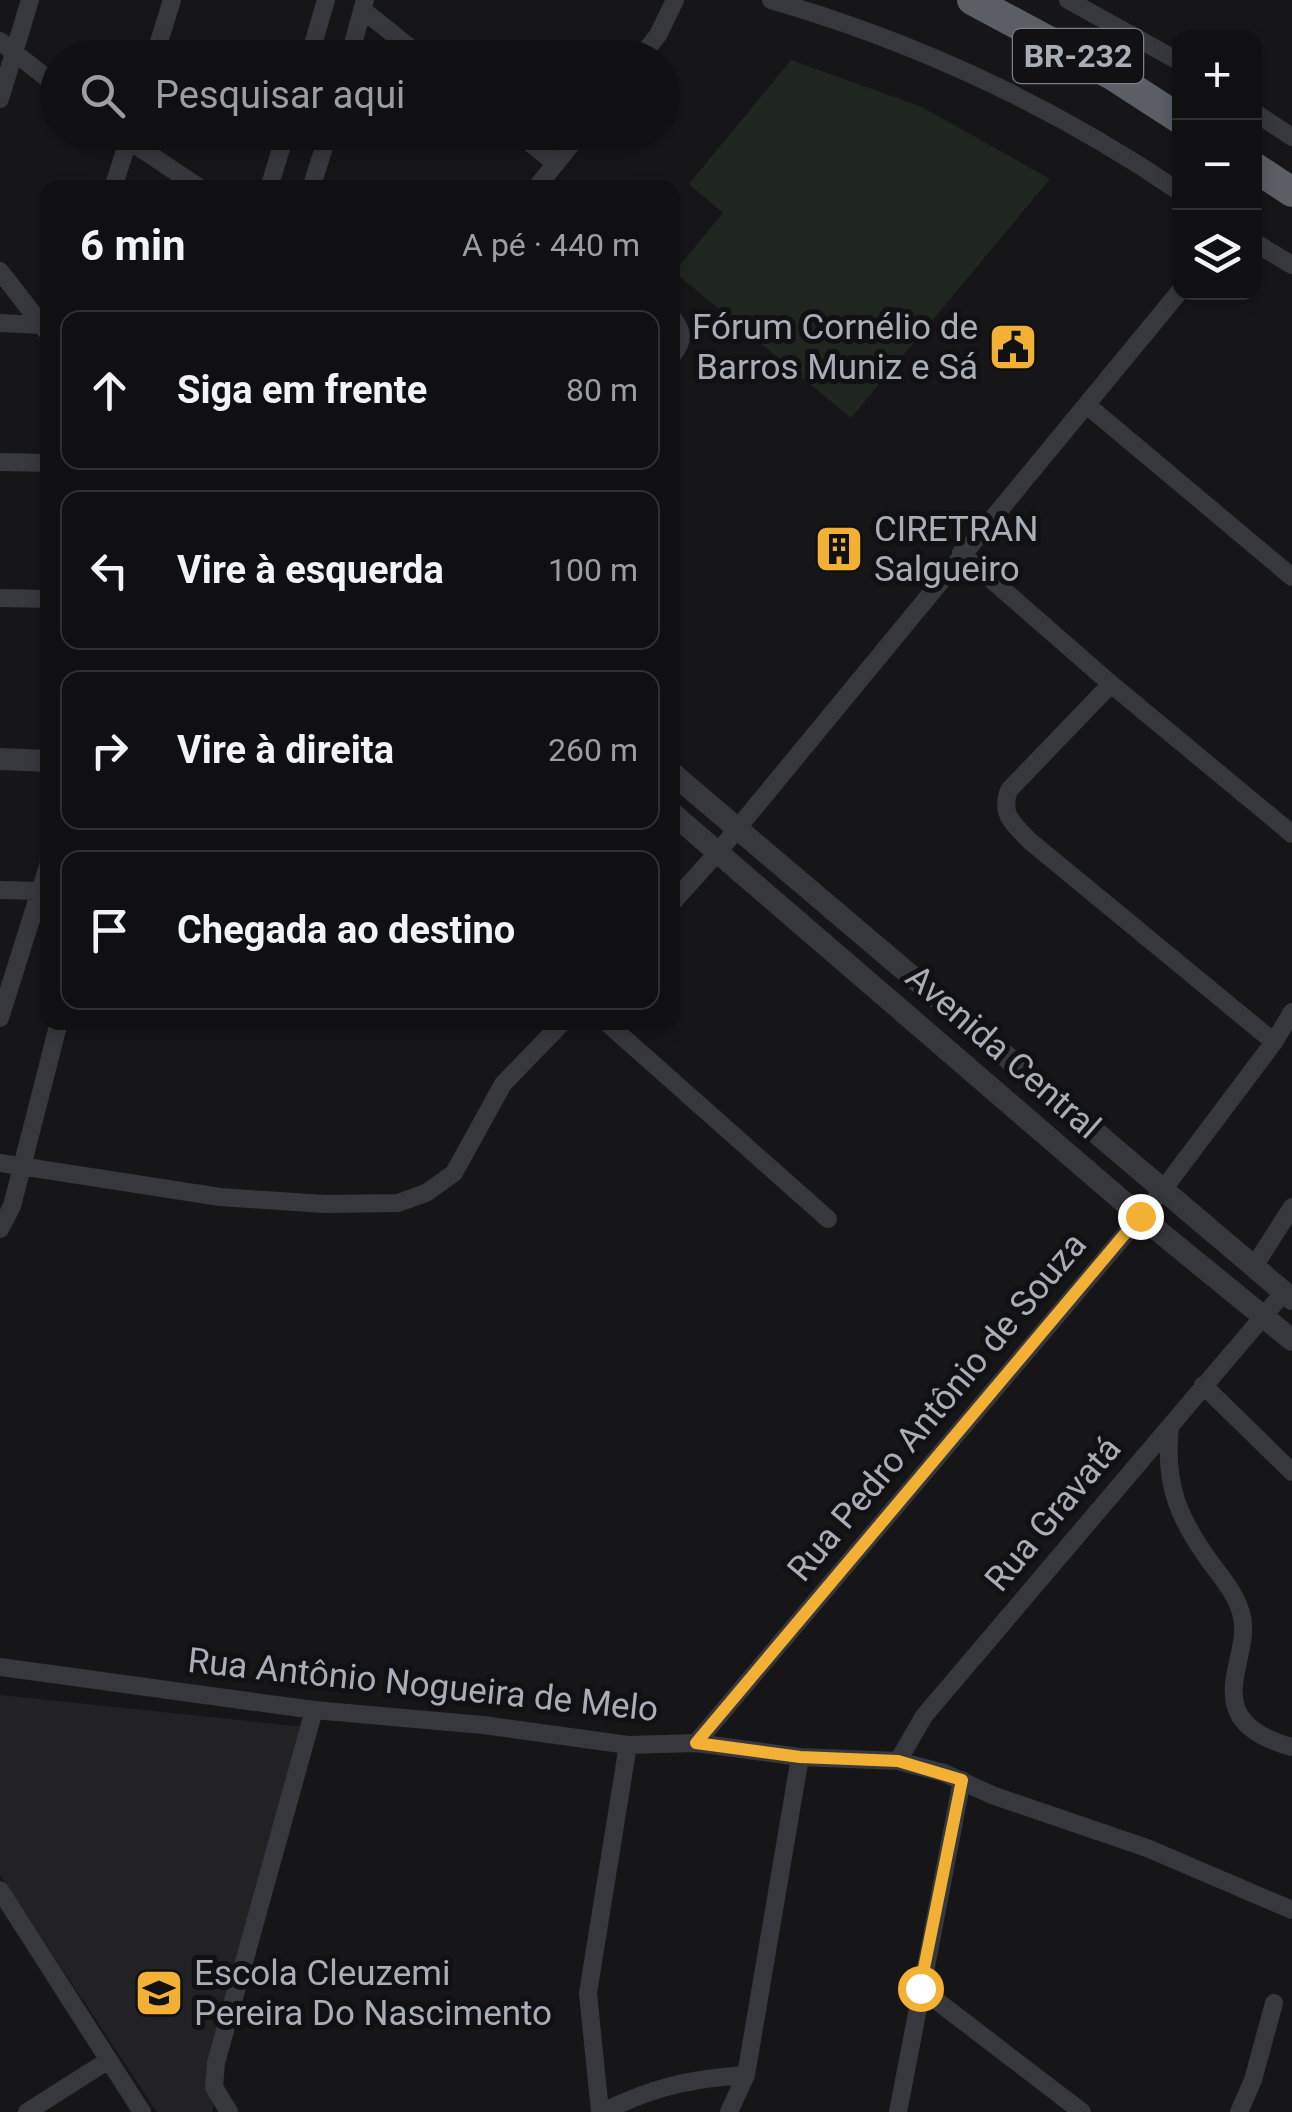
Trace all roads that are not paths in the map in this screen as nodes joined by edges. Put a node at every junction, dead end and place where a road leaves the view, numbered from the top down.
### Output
1 (30, 0) edge
2 (172, 0) edge
3 (326, 0) edge
4 (675, 0) edge
5 (771, 0) edge
6 (1068, 0) edge
7 (992, 4) edge
8 (364, 5) edge
9 (160, 40) edge
10 (314, 40) edge
11 (354, 40) edge
12 (403, 40) edge
13 (654, 40) edge
14 (7, 46) edge
15 (1172, 58) edge
16 (40, 72) edge
17 (0, 98) edge
18 (1172, 114) edge
19 (1262, 117) edge
20 (1292, 137) edge
21 (122, 150) edge
22 (145, 150) edge
23 (281, 150) edge
24 (323, 150) edge
25 (539, 150) edge
26 (566, 150) edge
27 (556, 164) junction
28 (115, 180) edge
29 (188, 180) edge
30 (272, 180) edge
31 (314, 180) edge
32 (543, 180) edge
33 (1172, 187) edge
34 (1262, 247) edge
35 (1292, 265) edge
36 (0, 270) edge
37 (1173, 300) edge
38 (0, 323) edge
39 (40, 324) edge
40 (40, 328) edge
41 (1088, 406) junction
42 (0, 462) edge
43 (40, 463) edge
44 (961, 553) junction
45 (1292, 577) edge
46 (0, 598) edge
47 (40, 599) edge
48 (1111, 684) junction
49 (0, 759) edge
50 (40, 761) edge
51 (680, 780) edge
52 (680, 821) edge
53 (736, 828) junction
54 (1292, 834) edge
55 (718, 852) junction
56 (0, 890) edge
57 (40, 891) joint
58 (680, 894) edge
59 (1292, 1012) edge
60 (0, 1018) edge
61 (57, 1030) edge
62 (555, 1030) edge
63 (615, 1030) edge
64 (1274, 1042) junction
65 (0, 1164) edge
66 (22, 1168) junction
67 (1162, 1191) junction
68 (1292, 1207) edge
69 (1140, 1216) junction
70 (828, 1219) dead end
71 (0, 1229) edge
72 (1253, 1268) junction
73 (1288, 1295) edge
74 (1264, 1315) junction
75 (1292, 1340) edge
76 (1203, 1386) junction
77 (1170, 1427) junction
78 (1292, 1472) edge
79 (0, 1668) edge
80 (314, 1710) junction
81 (696, 1743) junction
82 (628, 1745) junction
83 (1292, 1747) edge
84 (800, 1757) junction
85 (898, 1761) junction
86 (962, 1780) junction
87 (4, 1902) edge
88 (1292, 1910) edge
89 (920, 1988) junction
90 (1274, 2003) dead end
91 (109, 2060) junction
92 (746, 2075) junction
93 (27, 2112) edge
94 (142, 2112) edge
95 (228, 2112) edge
96 (601, 2112) edge
97 (729, 2112) edge
98 (898, 2112) edge
99 (1082, 2112) edge
100 (1240, 2112) edge

1 - 14 street
2 - 9 street
3 - 10 street
4 - 13 street
5 - 33 street
6 - 15 street
7 - 18 highway, BR-232
8 - 11 street
8 - 12 street
14 - 16 street
14 - 17 street
19 - 20 street
21 - 28 street
22 - 29 street
23 - 30 street
24 - 31 street
25 - 27 street
26 - 27 street
27 - 32 street
34 - 35 street
36 - 39 street
37 - 41 street
38 - 40 street
41 - 44 street
41 - 45 street
42 - 43 street
44 - 48 street
44 - 53 street
46 - 47 street
48 - 54 street
48 - 64 street
49 - 50 street
51 - 53 street, Avenida Central
52 - 55 street, Avenida Central
53 - 55 street
53 - 67 street, Avenida Central
55 - 58 street
55 - 69 street, Avenida Central
56 - 57 street
57 - 60 street
59 - 64 street, Rua Pedro Antônio de Souza
61 - 66 street
62 - 66 street
63 - 70 street
64 - 67 street, Rua Pedro Antônio de Souza
65 - 66 street
66 - 71 street
67 - 69 street, Rua Pedro Antônio de Souza
67 - 72 street, Avenida Central
68 - 72 street
69 - 74 street, Avenida Central
69 - 81 street, Rua Pedro Antônio de Souza
72 - 73 street, Avenida Central
73 - 74 street, Rua Gravatá
74 - 75 street, Avenida Central
74 - 76 street, Rua Gravatá
76 - 77 street, Rua Gravatá
76 - 78 street
77 - 83 street
77 - 85 street, Rua Gravatá
79 - 80 street, Rua Antônio Nogueira de Melo
80 - 82 street, Rua Antônio Nogueira de Melo
80 - 95 street
81 - 82 street, Rua Antônio Nogueira de Melo
81 - 84 street, Rua Antônio Nogueira de Melo
82 - 96 street
84 - 85 street, Rua Antônio Nogueira de Melo
84 - 92 street
85 - 86 street, Rua Antônio Nogueira de Melo
86 - 88 street, Rua Antônio Nogueira de Melo
86 - 89 street
87 - 91 street
89 - 98 street
89 - 99 street
90 - 100 street
91 - 93 street
91 - 94 street
92 - 96 street
92 - 97 street

